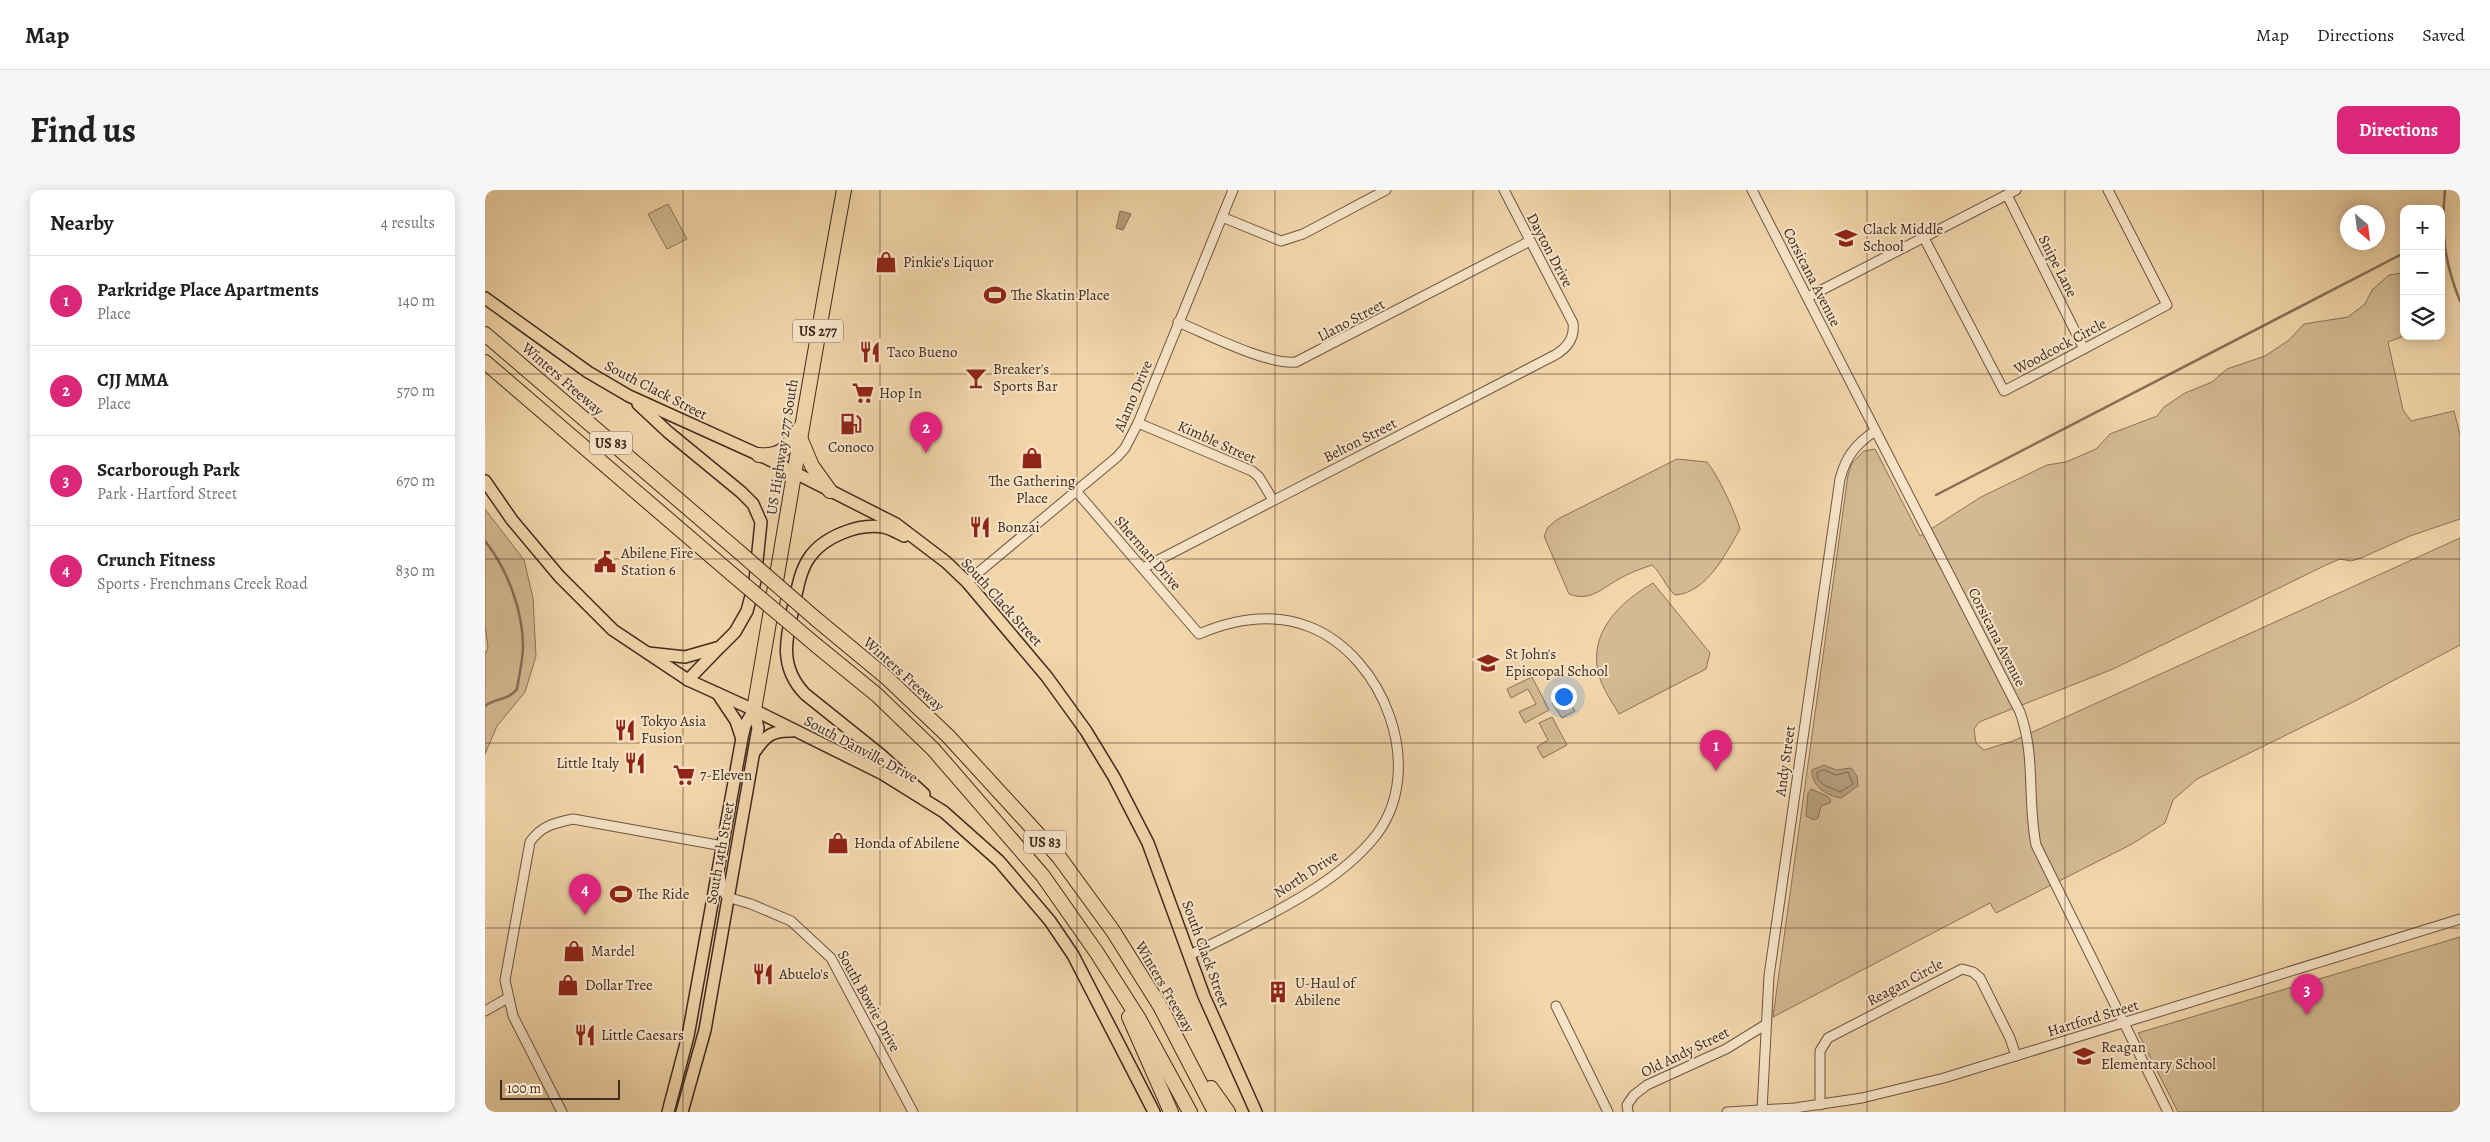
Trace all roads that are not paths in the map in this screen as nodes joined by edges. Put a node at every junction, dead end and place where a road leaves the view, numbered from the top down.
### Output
1 (844, 190) edge
2 (1233, 190) edge
3 (1386, 190) edge
4 (1503, 190) edge
5 (1752, 190) edge
6 (2016, 190) edge
7 (2108, 190) edge
8 (2007, 195) junction
9 (1222, 217) junction
10 (1924, 238) junction
11 (1530, 241) junction
12 (1808, 297) junction
13 (485, 298) edge
14 (1179, 322) junction
15 (1573, 323) joint
16 (485, 332) edge
17 (2084, 349) junction
18 (485, 362) edge
19 (485, 373) edge
20 (629, 396) junction
21 (551, 417) junction
22 (803, 423) junction
23 (1138, 423) junction
24 (1875, 431) junction
25 (801, 439) junction
26 (759, 456) junction
27 (795, 473) junction
28 (485, 481) edge
29 (830, 491) junction
30 (1075, 491) junction
31 (1273, 500) junction
32 (922, 543) junction
33 (1143, 568) junction
34 (967, 582) junction
35 (1199, 634) joint
36 (720, 646) junction
37 (644, 652) junction
38 (688, 680) junction
39 (718, 694) junction
40 (753, 710) junction
41 (794, 730) junction
42 (742, 738) junction
43 (753, 753) junction
44 (944, 812) junction
45 (723, 846) junction
46 (719, 868) junction
47 (727, 897) junction
48 (2460, 919) edge
49 (1190, 955) junction
50 (1106, 967) junction
51 (1152, 993) junction
52 (508, 998) junction
53 (1555, 1006) dead end
54 (485, 1011) edge
55 (2123, 1023) junction
56 (1765, 1025) junction
57 (2017, 1056) junction
58 (1820, 1105) junction
59 (1762, 1110) junction
60 (562, 1112) edge
61 (668, 1112) edge
62 (682, 1112) edge
63 (913, 1112) edge
64 (1154, 1112) edge
65 (1171, 1112) edge
66 (1190, 1112) edge
67 (1215, 1112) edge
68 (1228, 1112) edge
69 (1257, 1112) edge
70 (1608, 1112) edge
71 (1628, 1112) edge
72 (1727, 1112) edge
73 (2168, 1112) edge

1 - 22 highway, US Highway 277 South / US 277
2 - 9 street, Alamo Drive
3 - 9 street
4 - 11 street, Dayton Drive
5 - 12 street, Corsicana Avenue
6 - 8 street
7 - 17 street, Woodcock Circle
8 - 10 street
8 - 17 street, Snipe Lane
9 - 14 street, Alamo Drive
10 - 12 street
10 - 17 street, Woodcock Circle
11 - 14 street, Llano Street
11 - 15 street, Dayton Drive
12 - 24 street, Corsicana Avenue
13 - 20 main road, South Clack Street
14 - 23 street, Alamo Drive
15 - 31 street, Belton Street
16 - 51 highway, Winters Freeway / US 83, bridge
18 - 21 highway, US 83
19 - 21 highway
20 - 26 main road, South Clack Street
20 - 36 main road
21 - 50 highway, US 83, bridge
22 - 25 highway, US Highway 277 South / US 277
22 - 26 highway
23 - 30 street, Alamo Drive
23 - 31 street, Kimble Street
24 - 55 street, Corsicana Avenue
24 - 56 street, Andy Street
25 - 27 highway, US Highway 277 South / US 277
25 - 29 highway
26 - 27 main road, South Clack Street
27 - 29 main road, South Clack Street
27 - 40 highway, US Highway 277 South / US 277
28 - 37 main road, South Danville Drive
29 - 32 main road, South Clack Street
30 - 33 street, Sherman Drive
30 - 34 street, Alamo Drive
31 - 33 street, Belton Street
32 - 34 main road, South Clack Street
32 - 44 main road
33 - 35 street, Sherman Drive
34 - 49 main road, South Clack Street
35 - 49 street, North Drive
36 - 37 main road
36 - 38 main road
37 - 38 main road, South Danville Drive
38 - 39 main road, South Danville Drive
39 - 40 main road, South Danville Drive
39 - 42 main road
40 - 41 main road, South Danville Drive
40 - 42 main road, South 14th Street
40 - 43 main road, South 14th Street
41 - 43 main road
41 - 44 main road, South Danville Drive
42 - 45 main road, South 14th Street
43 - 47 main road, South 14th Street
44 - 64 main road, South Danville Drive
45 - 46 main road, South 14th Street
45 - 52 street
46 - 47 street
46 - 61 main road, South 14th Street
47 - 62 main road, South 14th Street
47 - 63 street, South Bowie Drive
48 - 55 street, Hartford Street
49 - 69 main road, South Clack Street
50 - 65 highway
50 - 66 highway, US 83
51 - 67 highway, Winters Freeway / US 83
51 - 68 highway
52 - 54 street
52 - 60 street
53 - 70 street
55 - 57 street, Hartford Street
55 - 73 street, Corsicana Avenue
56 - 59 street, Andy Street
56 - 71 street, Old Andy Street
57 - 58 street, Hartford Street
57 - 58 street, Reagan Circle
58 - 59 street, Hartford Street
59 - 72 street, Hartford Street

